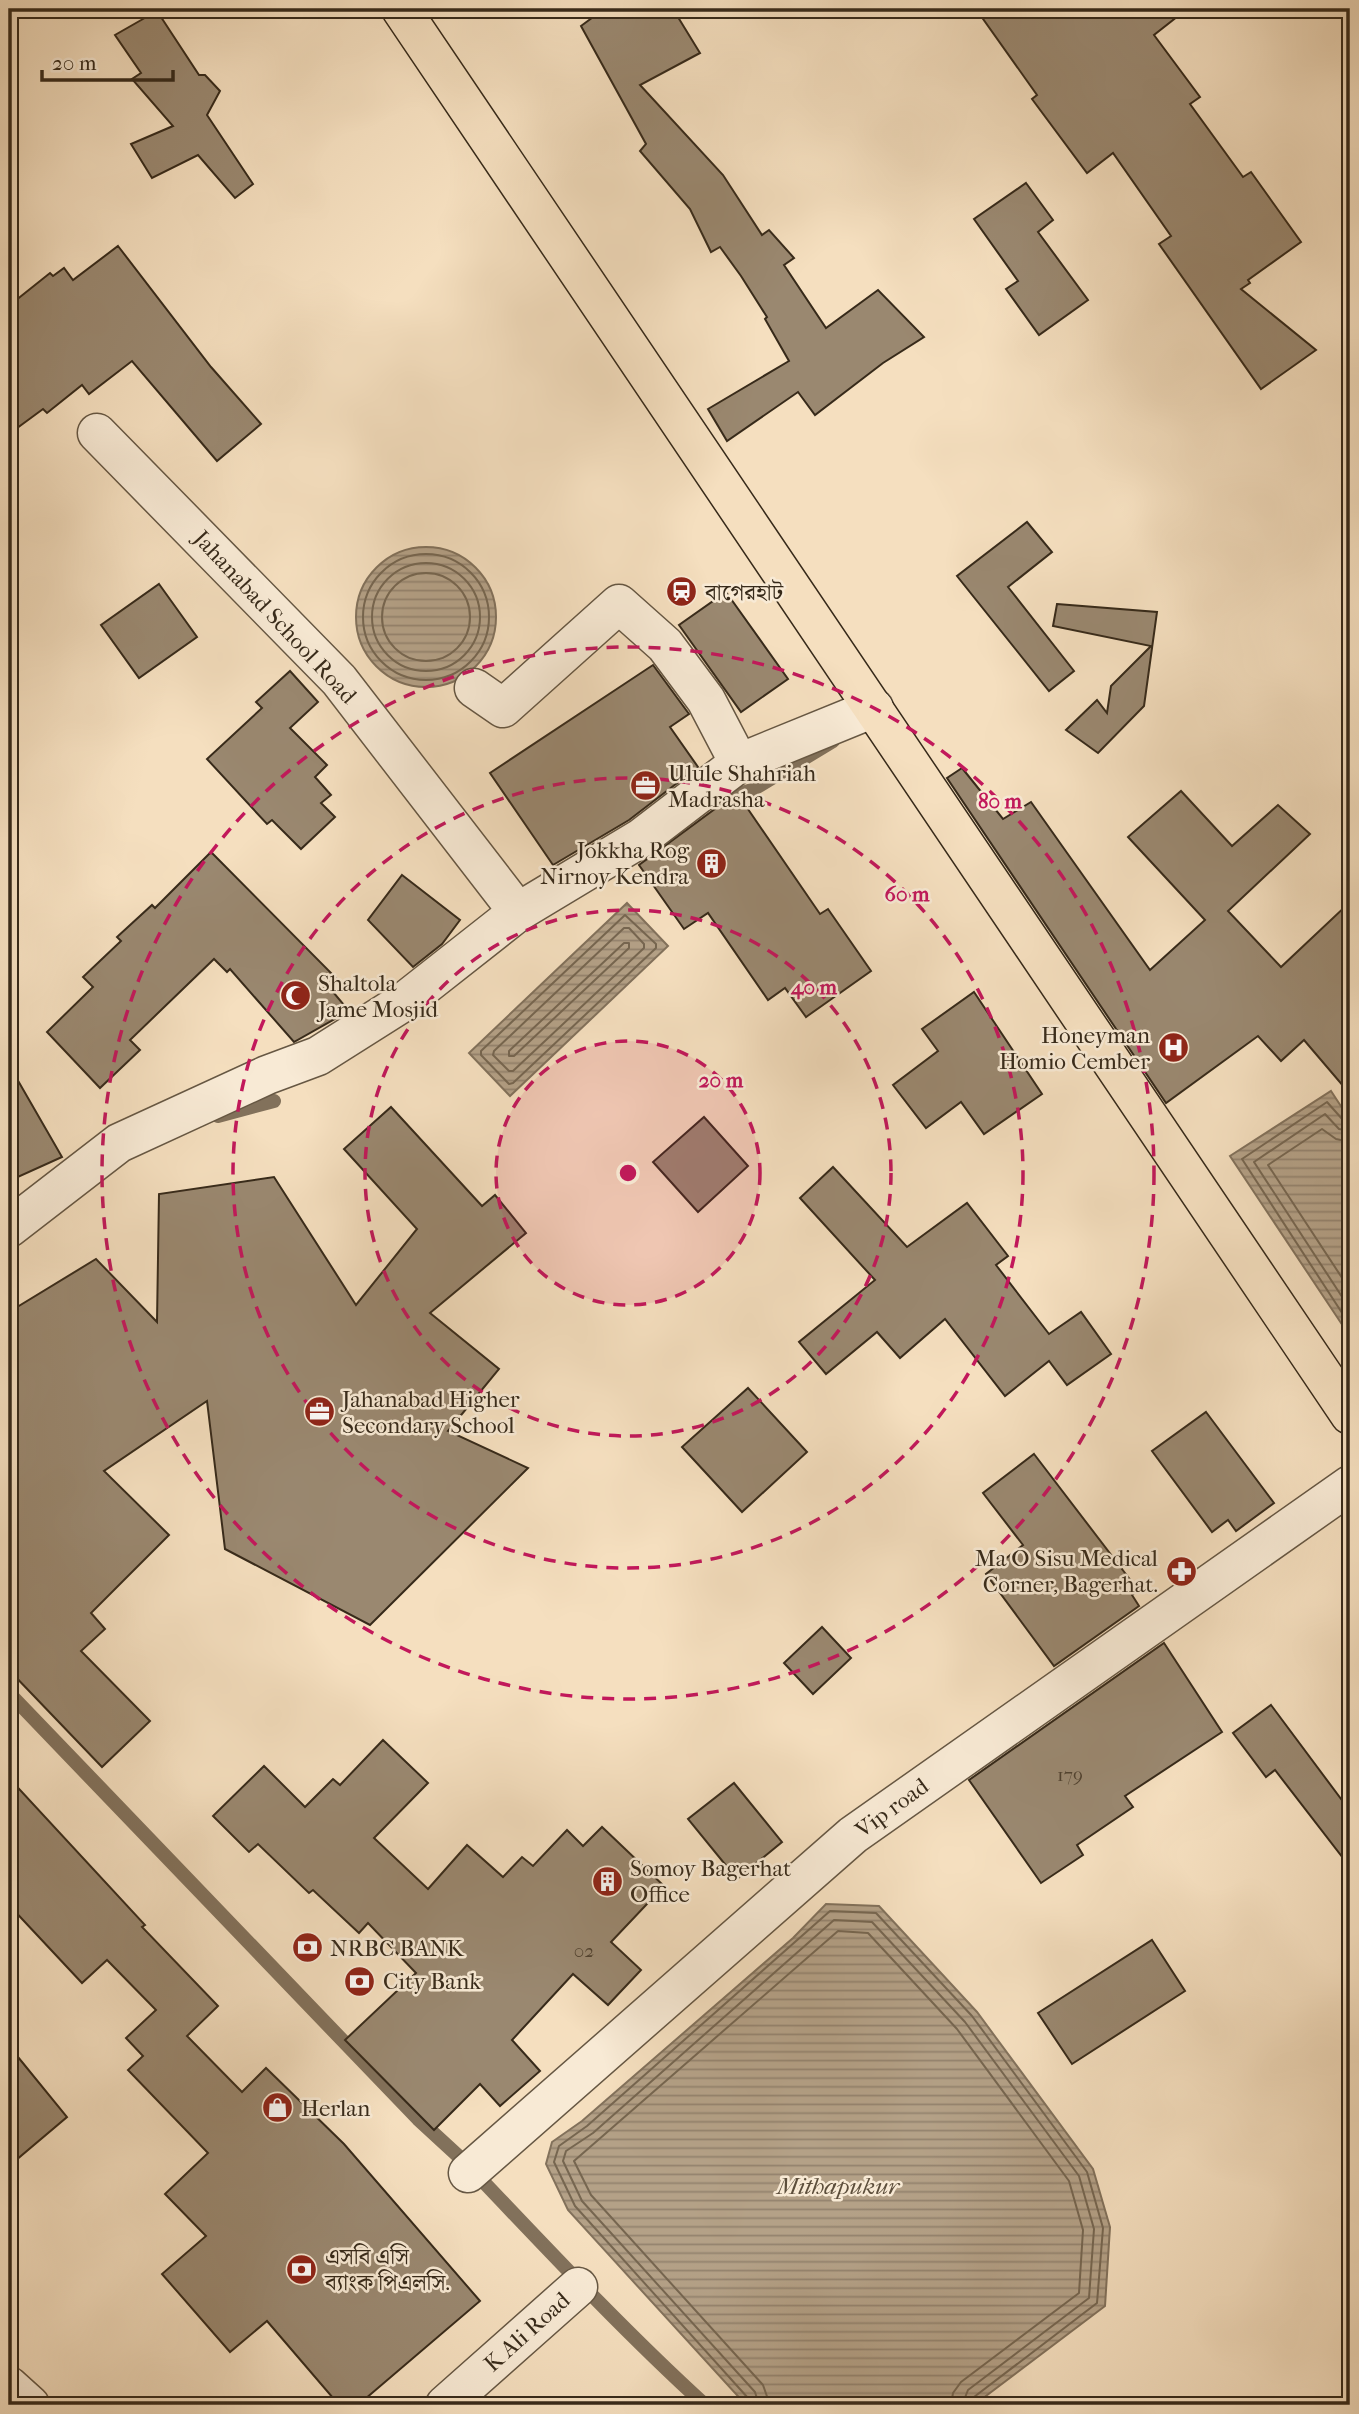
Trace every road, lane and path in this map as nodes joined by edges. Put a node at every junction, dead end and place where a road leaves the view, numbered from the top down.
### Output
1 (401, 9) edge
2 (97, 433) dead end
3 (474, 688) dead end
4 (874, 708) junction
5 (739, 763) junction
6 (518, 912) junction
7 (9, 1228) edge
8 (1350, 1415) edge
9 (1350, 1485) edge
10 (468, 2173) dead end
11 (578, 2287) dead end
12 (9, 2386) edge
13 (30, 2405) edge
14 (445, 2405) edge

1 - 4 main road
2 - 6 street, Jahanabad School Road
3 - 5 street
4 - 5 street
4 - 8 main road
5 - 6 street
6 - 7 street
9 - 10 street, Vip road
11 - 14 street, K Ali Road
12 - 13 street

